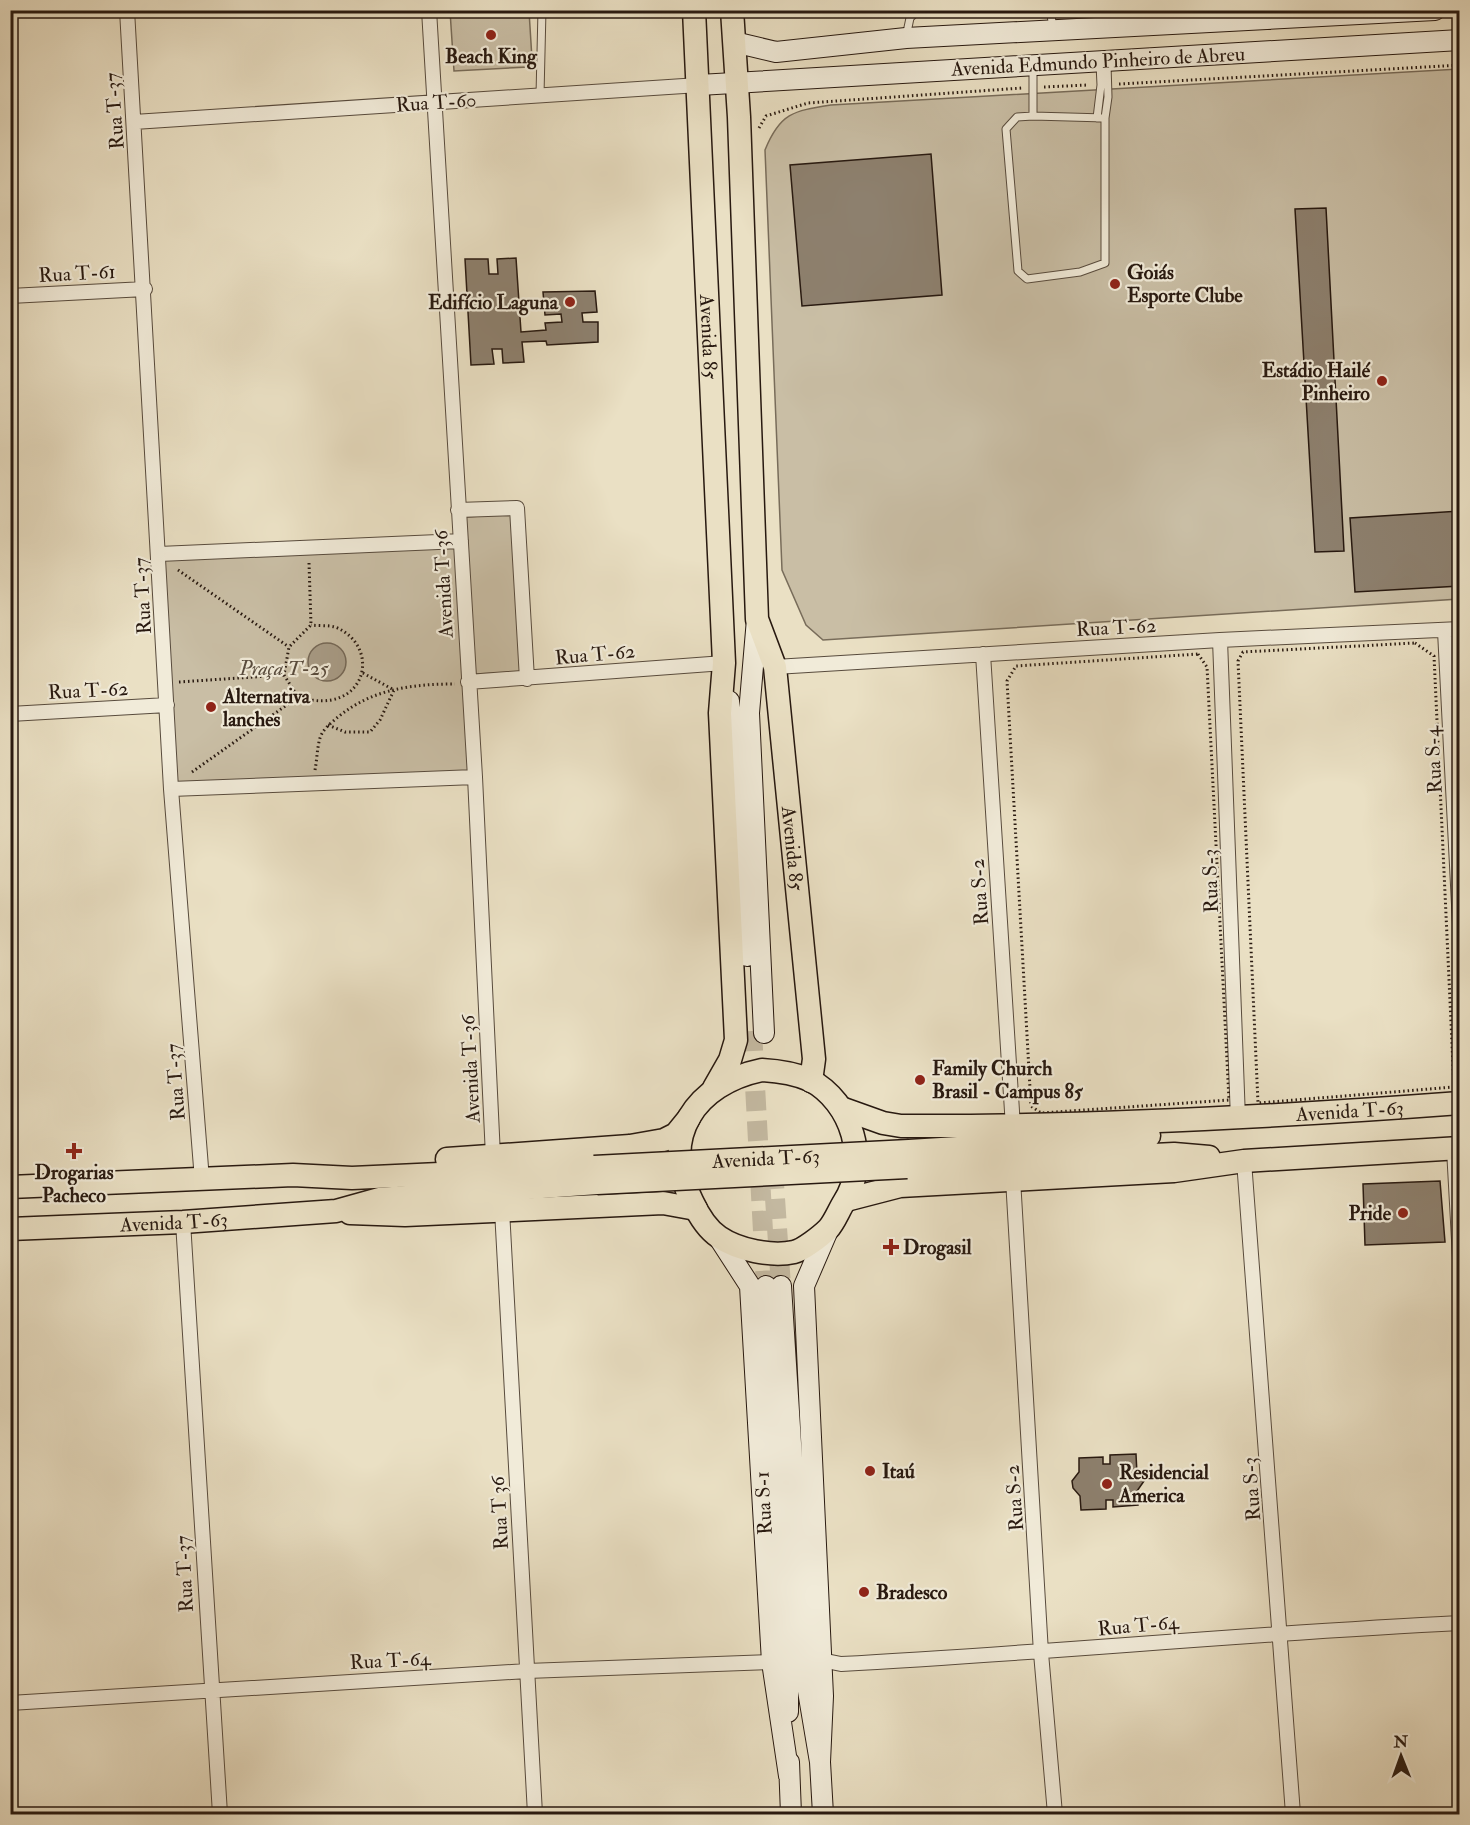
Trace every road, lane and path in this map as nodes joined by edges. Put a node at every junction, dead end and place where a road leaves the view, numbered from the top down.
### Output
1 (127, 10) edge
2 (429, 10) edge
3 (542, 10) edge
4 (694, 10) edge
5 (732, 10) edge
6 (918, 10) edge
7 (1435, 10) edge
8 (1052, 20) edge
9 (906, 38) junction
10 (1460, 40) edge
11 (734, 42) junction
12 (1103, 61) junction
13 (1033, 65) junction
14 (1460, 65) edge
15 (737, 83) junction
16 (699, 85) junction
17 (1104, 85) junction
18 (1033, 87) junction
19 (540, 95) junction
20 (435, 102) junction
21 (1033, 116) junction
22 (1101, 118) junction
23 (134, 122) junction
24 (757, 131) dead end
25 (145, 289) junction
26 (10, 296) edge
27 (459, 510) junction
28 (461, 542) junction
29 (308, 553) dead end
30 (159, 554) junction
31 (174, 567) dead end
32 (757, 619) junction
33 (311, 625) junction
34 (1460, 629) edge
35 (1445, 631) junction
36 (1220, 640) junction
37 (289, 647) junction
38 (1243, 652) joint
39 (983, 654) junction
40 (724, 663) junction
41 (775, 667) junction
42 (361, 672) junction
43 (284, 675) junction
44 (527, 679) junction
45 (1007, 681) joint
46 (171, 682) dead end
47 (466, 683) junction
48 (393, 690) junction
49 (298, 697) junction
50 (167, 705) junction
51 (10, 714) edge
52 (328, 725) junction
53 (186, 777) dead end
54 (475, 777) junction
55 (314, 778) dead end
56 (171, 789) junction
57 (1460, 924) edge
58 (811, 1081) junction
59 (714, 1088) junction
60 (1460, 1103) edge
61 (841, 1108) junction
62 (690, 1117) junction
63 (1238, 1119) junction
64 (1013, 1127) junction
65 (1457, 1148) edge
66 (493, 1156) junction
67 (908, 1159) junction
68 (1244, 1161) junction
69 (293, 1175) junction
70 (596, 1175) junction
71 (1013, 1179) junction
72 (202, 1180) junction
73 (10, 1187) edge
74 (846, 1200) junction
75 (696, 1209) junction
76 (502, 1210) junction
77 (336, 1211) junction
78 (183, 1222) junction
79 (829, 1228) junction
80 (10, 1229) edge
81 (719, 1238) junction
82 (1460, 1257) edge
83 (1460, 1623) edge
84 (1281, 1632) junction
85 (1041, 1653) junction
86 (821, 1660) junction
87 (772, 1662) junction
88 (527, 1671) junction
89 (210, 1689) junction
90 (10, 1703) edge
91 (820, 1762) junction
92 (789, 1776) junction
93 (220, 1815) edge
94 (535, 1815) edge
95 (791, 1815) edge
96 (823, 1815) edge
97 (1055, 1815) edge
98 (1293, 1815) edge

1 - 23 street, Rua T-37
2 - 20 street, Avenida T-36
3 - 19 lane
4 - 16 main road, Avenida 85
5 - 11 main road, Avenida 85
6 - 9 lane
7 - 8 main road, Avenida Edmundo Pinheiro de Abreu
8 - 9 main road, Avenida Edmundo Pinheiro de Abreu
9 - 11 main road, Avenida Edmundo Pinheiro de Abreu
10 - 12 main road, Avenida Edmundo Pinheiro de Abreu
11 - 15 main road, Avenida 85
12 - 13 main road, Avenida Edmundo Pinheiro de Abreu
12 - 17 lane
13 - 15 main road, Avenida Edmundo Pinheiro de Abreu
13 - 18 lane
14 - 17 path
15 - 16 main road, Rua T-60
15 - 32 main road, Avenida 85
16 - 19 street, Rua T-60
16 - 40 main road, Avenida 85
17 - 18 path
17 - 22 lane
18 - 21 lane
18 - 24 path
19 - 20 street, Rua T-60
20 - 23 street, Rua T-60
20 - 27 street, Avenida T-36
21 - 22 lane
21 - 22 lane
23 - 25 street, Rua T-37
25 - 26 street, Rua T-61
25 - 30 street, Rua T-37
27 - 28 street, Avenida T-36
27 - 44 street
28 - 30 street
28 - 47 street, Avenida T-36
29 - 33 path
30 - 50 street, Rua T-37
31 - 37 path
32 - 40 main road, Avenida 85
32 - 41 main road, Avenida 85
33 - 37 path
33 - 42 path
34 - 35 street, Rua T-62
35 - 36 street, Rua T-62
35 - 57 street, Rua S-4
36 - 39 street, Rua T-62
36 - 63 street, Rua S-3
37 - 43 path
38 - 38 path
39 - 41 street, Rua T-62
39 - 64 street, Rua S-2
40 - 44 street, Rua T-62
40 - 59 main road, Avenida 85
41 - 58 main road, Avenida 85
42 - 48 path
42 - 49 path
43 - 46 path
43 - 49 path
44 - 47 street, Rua T-62
45 - 45 path
47 - 48 path
47 - 54 street, Avenida T-36
48 - 52 path
48 - 52 path
49 - 53 path
50 - 51 street, Rua T-62
50 - 56 street, Rua T-37
52 - 55 path
54 - 56 street
54 - 66 street, Avenida T-36
56 - 72 street, Rua T-37
58 - 59 main road
58 - 61 main road
59 - 62 main road
60 - 63 main road, Avenida T-63
61 - 64 main road, Avenida T-63
61 - 74 main road
62 - 66 main road, Avenida T-63
62 - 75 main road
63 - 64 main road, Avenida T-63
63 - 67 main road, Avenida T-63
65 - 68 main road, Avenida T-63
65 - 82 street
66 - 69 main road, Avenida T-63
67 - 68 main road, Avenida T-63
67 - 70 main road, Avenida T-63, bridge
68 - 71 main road, Avenida T-63
68 - 84 street, Rua S-3
69 - 70 main road, Avenida T-63
69 - 72 main road, Avenida T-63
70 - 77 main road, Avenida T-63
71 - 74 main road, Avenida T-63
71 - 85 street, Rua S-2
72 - 73 main road, Avenida T-63
74 - 79 main road
75 - 76 main road, Avenida T-63
75 - 81 main road
76 - 77 main road, Avenida T-63
76 - 88 street, Rua T 36
77 - 78 main road, Avenida T-63
78 - 80 main road, Avenida T-63
78 - 89 street, Rua T-37
79 - 81 main road
79 - 86 main road, Rua S-1
81 - 87 main road, Rua S-1
83 - 84 street, Rua T-64
84 - 85 street, Rua T-64
84 - 98 street, Rua S-3
85 - 86 street, Rua T-64
85 - 97 street, Rua S-2
86 - 91 main road, Rua S-1
87 - 88 street, Rua T-64
87 - 92 main road, Rua S-1
88 - 89 street, Rua T-64
88 - 94 street, Rua T 36
89 - 90 street, Rua T-64
89 - 93 street, Rua T-37
91 - 92 main road, Rua S-1
91 - 96 main road, Rua S-1
92 - 95 main road, Rua S-1

